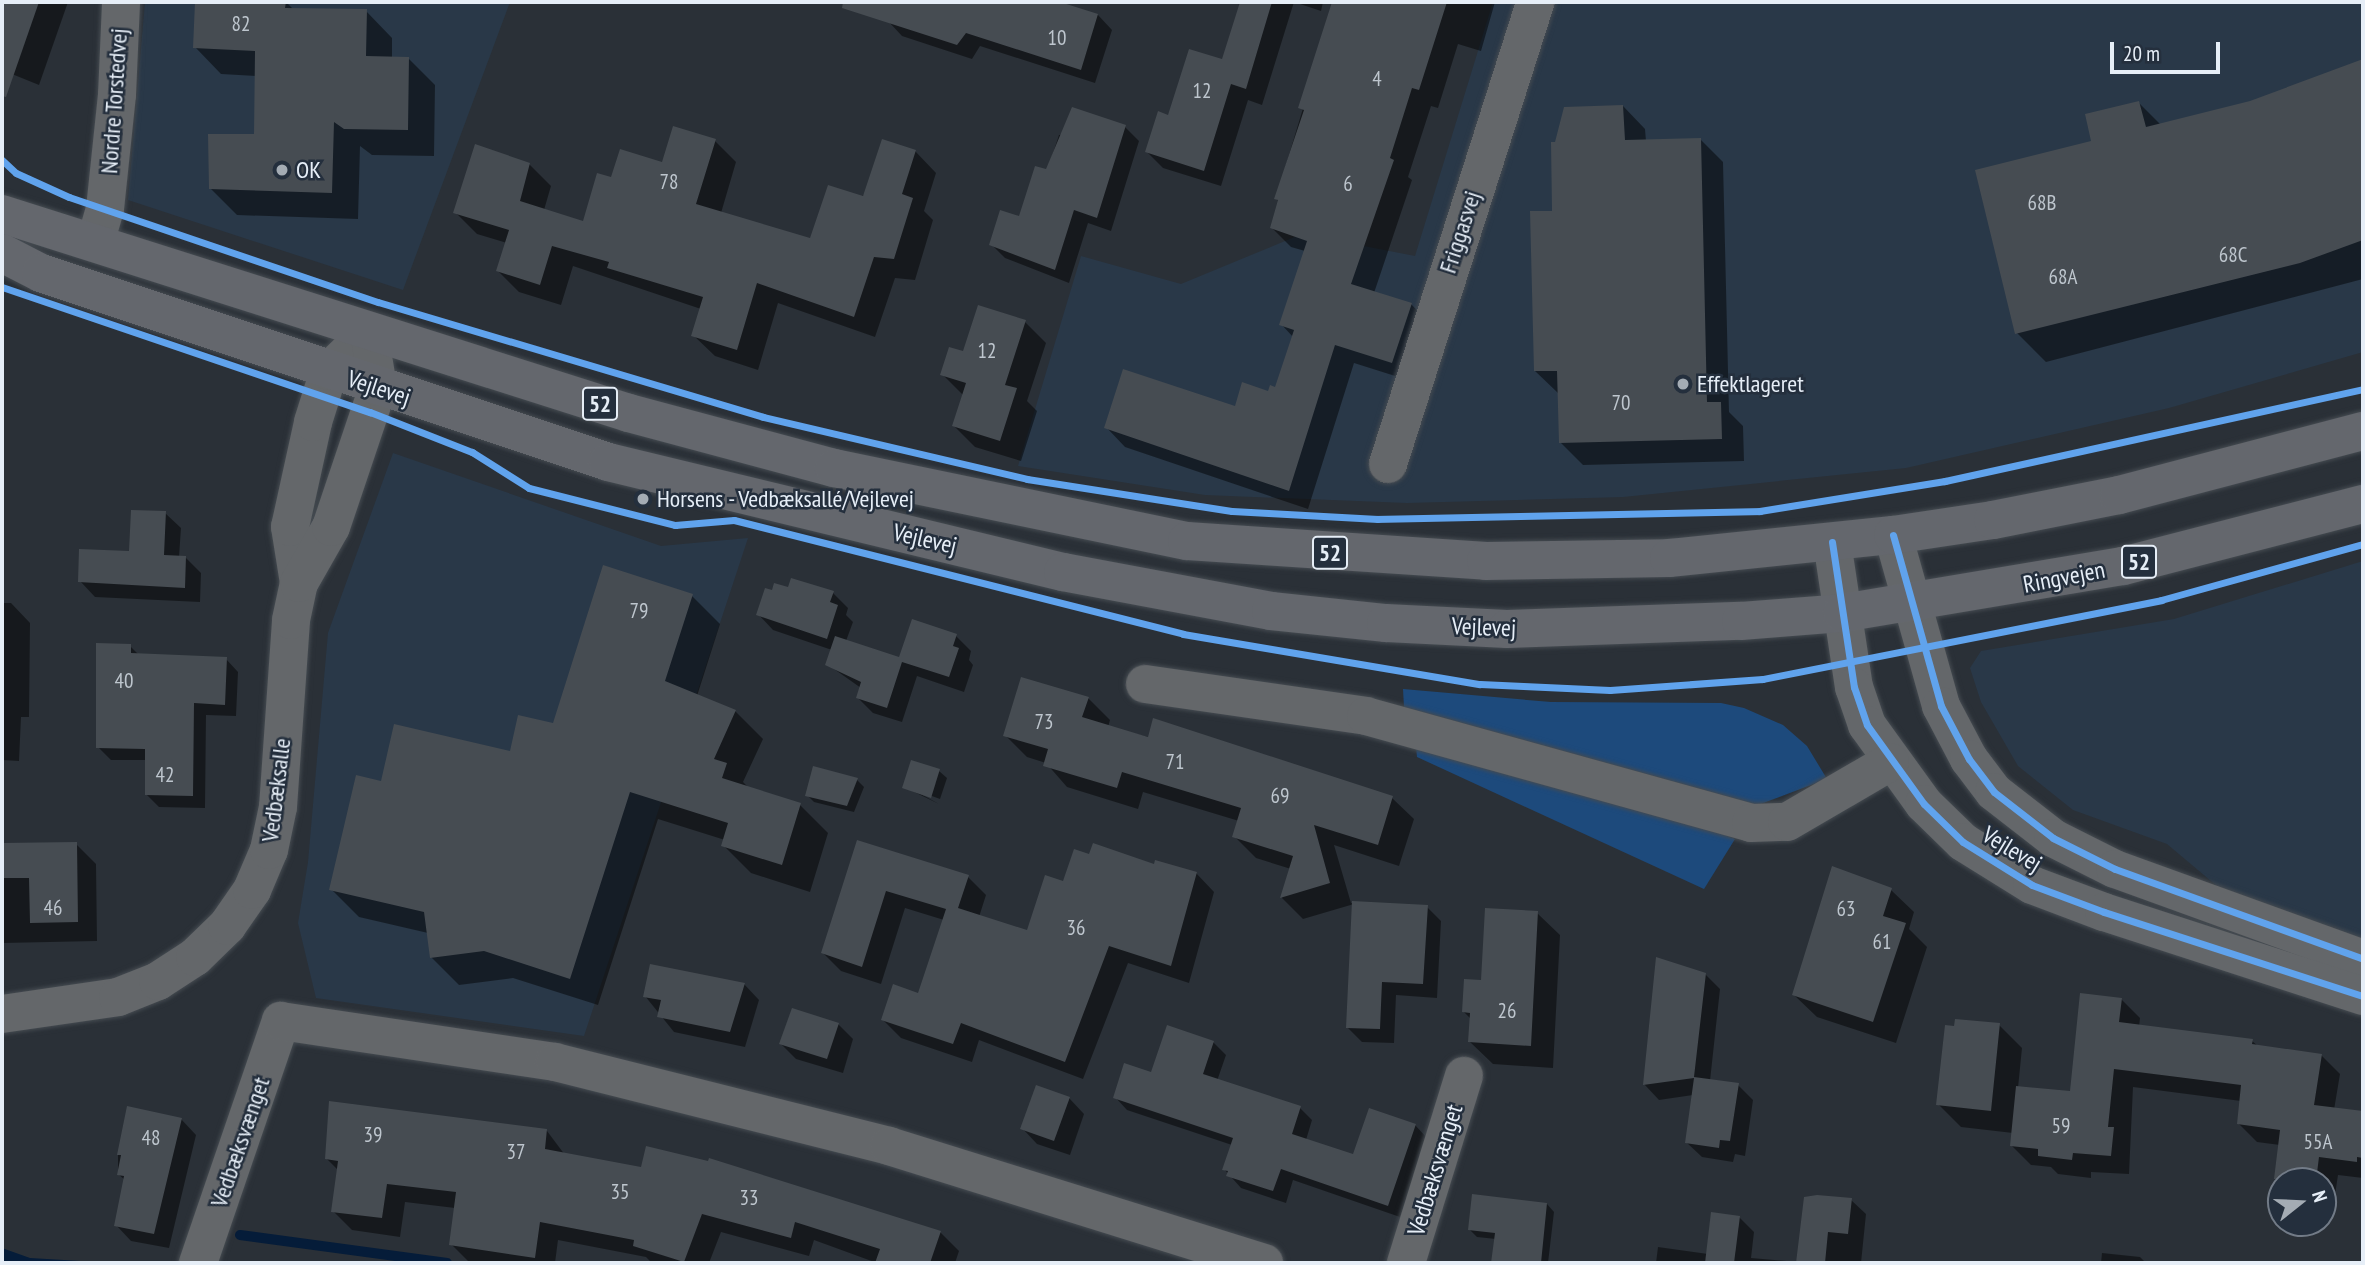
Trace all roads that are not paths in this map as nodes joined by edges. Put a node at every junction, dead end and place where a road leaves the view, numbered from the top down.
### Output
1 (121, 2) edge
2 (1535, 2) edge
3 (2, 214) edge
4 (96, 240) junction
5 (2, 253) edge
6 (369, 332) junction
7 (329, 371) junction
8 (378, 387) junction
9 (2363, 431) edge
10 (1388, 464) dead end
11 (2363, 504) edge
12 (1893, 535) junction
13 (1832, 542) junction
14 (299, 583) junction
15 (1911, 604) junction
16 (1842, 613) junction
17 (1145, 684) dead end
18 (1890, 762) junction
19 (2363, 959) edge
20 (2363, 996) edge
21 (2, 1014) edge
22 (1464, 1076) dead end
23 (198, 1263) edge
24 (1264, 1263) edge
25 (1406, 1263) edge

1 - 4 street, Nordre Torstedvej
2 - 10 street, Friggasvej
3 - 4 main road, Vejlevej / 52
4 - 6 main road, Vejlevej / 52
5 - 7 main road, Vejlevej / 52
6 - 7 street
6 - 8 street, Vedbæksalle
6 - 13 main road, Vejlevej / 52
7 - 8 main road, Vejlevej / 52
7 - 14 street, Vedbæksalle
8 - 14 street, Vedbæksalle
8 - 16 main road, Vejlevej / 52
9 - 12 main road, 52
11 - 15 main road, Ringvejen / 52
12 - 13 main road, Vejlevej / 52
12 - 15 street, Vejlevej
13 - 16 street, Vejlevej
14 - 21 street, Vedbæksalle
15 - 16 main road, Ringvejen / 52
15 - 19 street, Vejlevej
16 - 18 street, Vejlevej
17 - 18 street
18 - 20 street, Vejlevej
22 - 25 street, Vedbæksvænget
23 - 24 street, Vedbæksvænget

